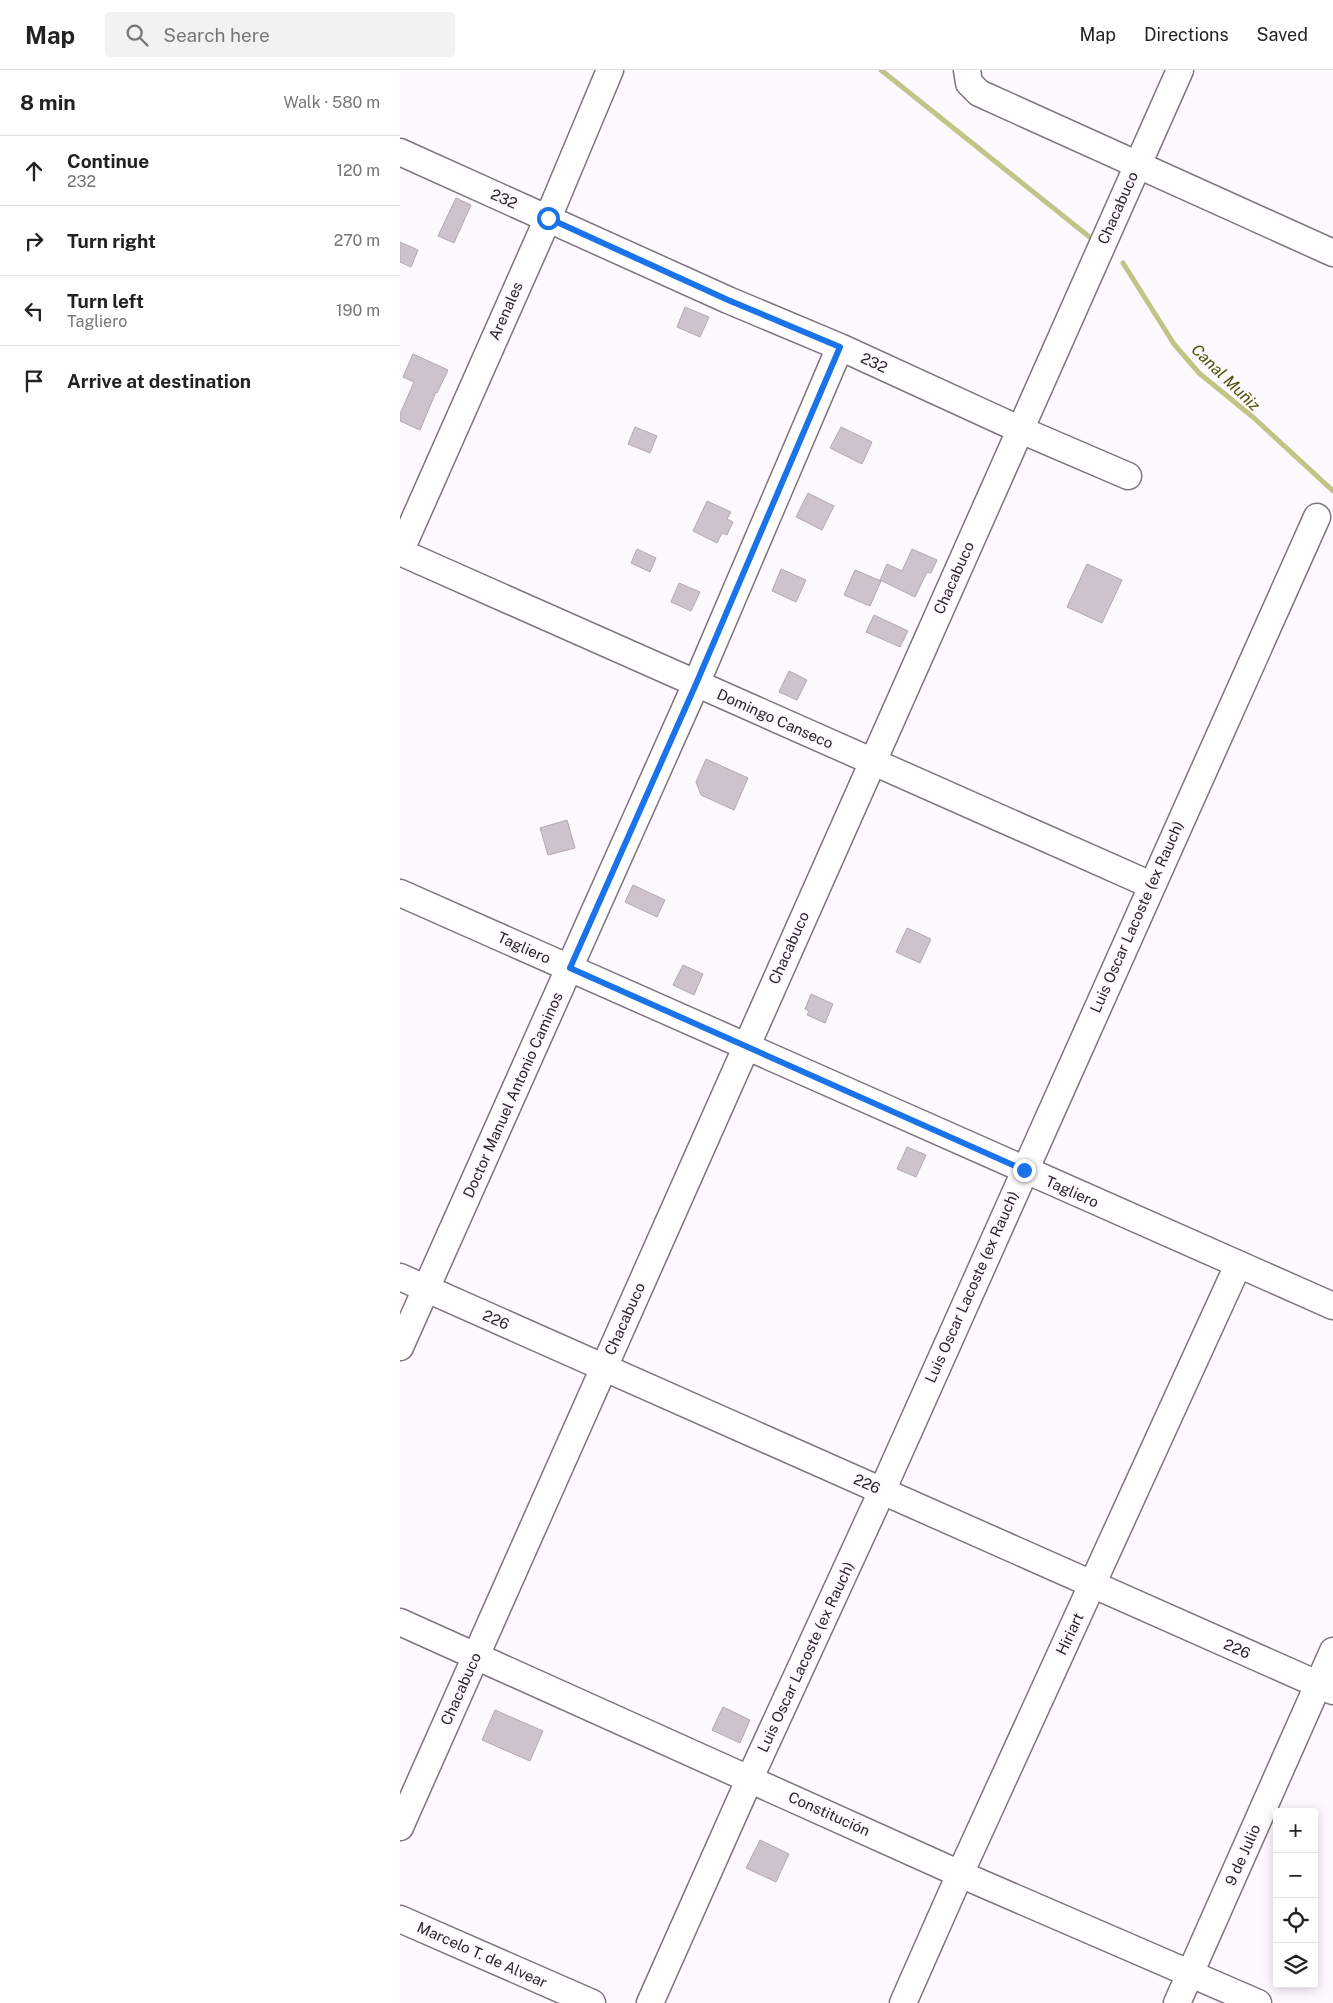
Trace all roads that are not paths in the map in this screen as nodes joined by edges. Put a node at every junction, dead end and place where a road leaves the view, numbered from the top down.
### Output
1 (610, 70) edge
2 (967, 70) edge
3 (1180, 70) edge
4 (400, 152) edge
5 (1138, 164) junction
6 (548, 218) junction
7 (1333, 253) edge
8 (840, 347) junction
9 (1021, 430) junction
10 (1128, 476) dead end
11 (1317, 516) dead end
12 (400, 552) edge
13 (696, 684) junction
14 (872, 762) junction
15 (1151, 885) junction
16 (400, 893) edge
17 (570, 968) junction
18 (746, 1047) junction
19 (1024, 1170) junction
20 (1238, 1265) junction
21 (400, 1277) edge
22 (426, 1289) junction
23 (1333, 1306) edge
24 (400, 1347) edge
25 (603, 1368) junction
26 (882, 1491) junction
27 (1092, 1585) junction
28 (400, 1622) edge
29 (1333, 1651) edge
30 (476, 1655) junction
31 (1325, 1688) edge
32 (750, 1778) junction
33 (400, 1827) edge
34 (960, 1874) junction
35 (400, 1919) edge
36 (1190, 1974) junction
37 (592, 2003) edge
38 (650, 2003) edge
39 (903, 2003) edge
40 (1177, 2003) edge
41 (1258, 2003) edge

1 - 6 street, Arenales
2 - 5 street
3 - 5 street, Chacabuco
4 - 6 street, 232
5 - 7 street
5 - 9 street, Chacabuco
6 - 8 street, 232
6 - 12 street, Arenales
8 - 9 street, 232
8 - 13 street, Doctor Manuel Antonio Caminos
9 - 10 street, 232
9 - 14 street, Chacabuco
11 - 15 street, Luis Oscar Lacoste (ex Rauch)
12 - 13 street, Domingo Canseco
13 - 14 street, Domingo Canseco
13 - 17 street, Doctor Manuel Antonio Caminos
14 - 15 street, Domingo Canseco
14 - 18 street, Chacabuco
15 - 19 street, Luis Oscar Lacoste (ex Rauch)
16 - 17 street, Tagliero
17 - 18 street, Tagliero
17 - 22 street, Doctor Manuel Antonio Caminos
18 - 19 street, Tagliero
18 - 25 street, Chacabuco
19 - 20 street, Tagliero
19 - 26 street, Luis Oscar Lacoste (ex Rauch)
20 - 23 street, Tagliero
20 - 27 street, Hiriart
21 - 22 street, 226
22 - 24 street, Doctor Manuel Antonio Caminos
22 - 25 street, 226
25 - 26 street, 226
25 - 30 street, Chacabuco
26 - 27 street, 226
26 - 32 street, Luis Oscar Lacoste (ex Rauch)
27 - 31 street, 226
27 - 34 street, Hiriart
28 - 30 street, Constitución
29 - 31 street, 9 de Julio
30 - 32 street, Constitución
30 - 33 street, Chacabuco
31 - 36 street, 9 de Julio
32 - 34 street, Constitución
32 - 38 street, Luis Oscar Lacoste (ex Rauch)
34 - 36 street, Constitución
34 - 39 street, Hiriart
35 - 37 street, Marcelo T. de Alvear
36 - 40 street, 9 de Julio
36 - 41 street, Constitución

